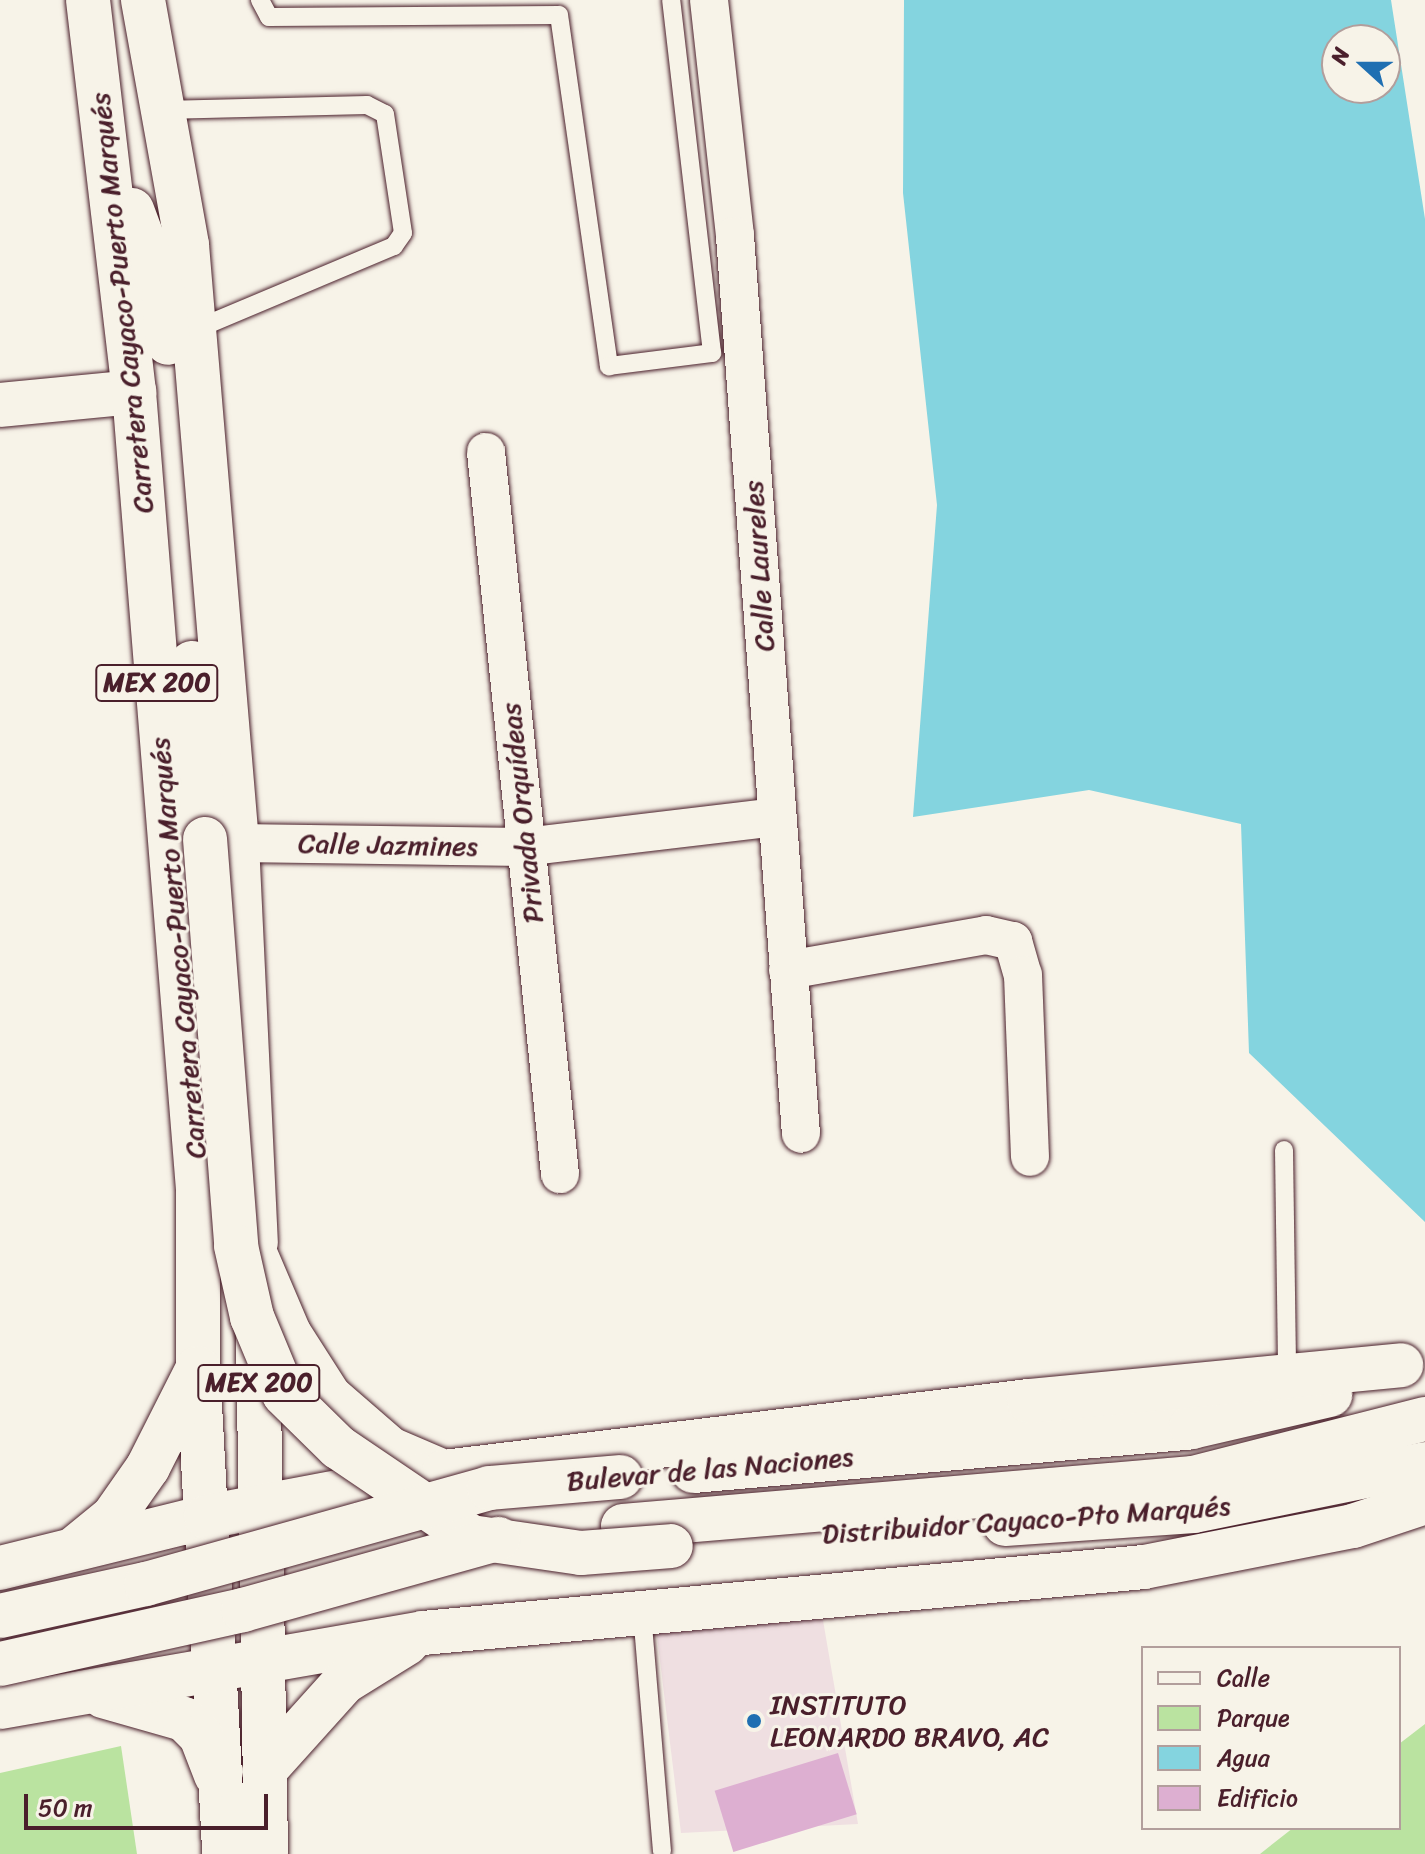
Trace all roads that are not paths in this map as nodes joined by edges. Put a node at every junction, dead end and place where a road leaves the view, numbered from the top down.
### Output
1 (88, 0) edge
2 (143, 0) edge
3 (260, 0) edge
4 (671, 0) edge
5 (709, 0) edge
6 (163, 110) junction
7 (111, 151) junction
8 (194, 330) junction
9 (134, 392) junction
10 (0, 405) edge
11 (486, 452) dead end
12 (777, 817) junction
13 (221, 841) junction
14 (524, 847) junction
15 (788, 970) junction
16 (801, 1134) dead end
17 (1284, 1150) dead end
18 (1030, 1157) dead end
19 (560, 1174) dead end
20 (257, 1258) junction
21 (1413, 1361) edge
22 (198, 1368) junction
23 (1287, 1376) junction
24 (1425, 1419) edge
25 (1425, 1464) edge
26 (444, 1472) junction
27 (1425, 1502) edge
28 (261, 1507) junction
29 (206, 1517) junction
30 (66, 1555) junction
31 (7, 1565) edge
32 (642, 1613) junction
33 (0, 1616) edge
34 (423, 1633) junction
35 (261, 1659) junction
36 (0, 1664) edge
37 (215, 1669) junction
38 (76, 1693) junction
39 (0, 1707) edge
40 (264, 1771) junction
41 (222, 1791) junction
42 (662, 1851) dead end
43 (224, 1854) edge
44 (266, 1854) edge

1 - 7 main road, Carretera Cayaco-Puerto Marqués / MEX 200
2 - 6 main road, Carretera Cayaco-Puerto Marqués / MEX 200
3 - 4 lane
5 - 12 street, Calle Laureles
6 - 8 main road, Carretera Cayaco-Puerto Marqués / MEX 200
6 - 8 lane
7 - 9 main road, Carretera Cayaco-Puerto Marqués / MEX 200
7 - 13 main road
8 - 13 main road, Carretera Cayaco-Puerto Marqués / MEX 200
9 - 10 main road
9 - 22 main road, Carretera Cayaco-Puerto Marqués / MEX 200
11 - 14 street, Privada Orquídeas
12 - 14 street, Calle Jazmines
12 - 15 street, Calle Laureles
13 - 14 street, Calle Jazmines
13 - 20 main road, Carretera Cayaco-Puerto Marqués / MEX 200
13 - 25 main road, Distribuidor Cayaco-Pto Marqués, bridge
14 - 19 street, Privada Orquídeas
15 - 16 street, Calle Laureles
15 - 18 street
17 - 23 lane
20 - 26 main road
20 - 28 main road, Carretera Cayaco-Puerto Marqués / MEX 200
21 - 23 main road
21 - 33 main road, Bulevar de las Naciones, bridge
22 - 29 main road, Carretera Cayaco-Puerto Marqués / MEX 200
22 - 30 main road
23 - 26 main road
24 - 36 main road, Bulevar de las Naciones, bridge
26 - 28 main road
27 - 32 main road
28 - 29 main road
28 - 35 main road, Carretera Cayaco-Puerto Marqués
29 - 30 main road
29 - 37 main road, Carretera Cayaco-Puerto Marqués
30 - 31 main road
32 - 34 main road
32 - 42 lane
34 - 35 main road
34 - 40 main road
35 - 37 main road
35 - 40 main road, Carretera Cayaco-Puerto Marqués
37 - 38 main road
37 - 41 main road, Carretera Cayaco-Puerto Marqués
38 - 39 main road
38 - 41 main road
40 - 44 main road, Carretera Cayaco-Puerto Marqués
41 - 43 main road, Carretera Cayaco-Puerto Marqués

